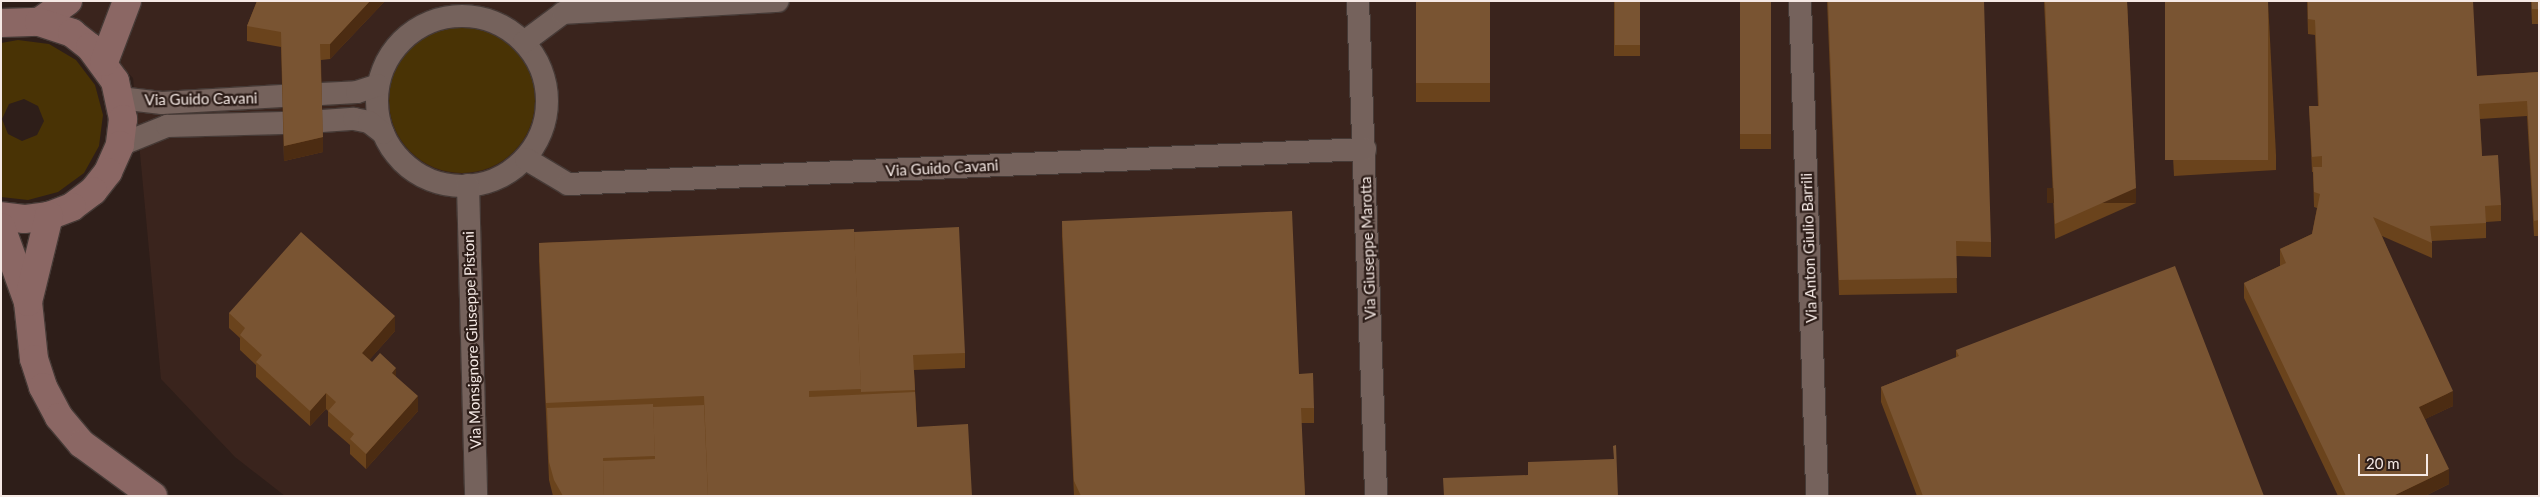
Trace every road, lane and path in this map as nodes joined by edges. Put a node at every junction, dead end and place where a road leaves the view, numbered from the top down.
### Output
1 (68, 1) edge
2 (127, 1) edge
3 (778, 1) edge
4 (1358, 1) edge
5 (1800, 1) edge
6 (39, 22) junction
7 (1, 23) edge
8 (524, 42) junction
9 (104, 62) junction
10 (378, 85) junction
11 (321, 94) edge
12 (282, 96) edge
13 (120, 98) junction
14 (322, 121) edge
15 (283, 123) edge
16 (383, 134) junction
17 (120, 145) junction
18 (1365, 149) junction
19 (526, 159) junction
20 (468, 185) junction
21 (1, 216) edge
22 (49, 216) junction
23 (1, 227) edge
24 (28, 302) junction
25 (153, 496) edge
26 (476, 496) edge
27 (1376, 496) edge
28 (1817, 496) edge

1 - 6 street
2 - 9 street
3 - 8 street
4 - 18 street, Via Giuseppe Marotta
5 - 28 street, Via Anton Giulio Barrili
6 - 7 street
6 - 9 street
8 - 10 street
8 - 19 street
9 - 13 street
10 - 11 street
10 - 16 street
12 - 13 street, Via Guido Cavani
13 - 17 street
14 - 16 street
15 - 17 street, Via Guido Cavani
16 - 20 street
17 - 22 street
18 - 19 street, Via Guido Cavani
18 - 27 street, Via Giuseppe Marotta
19 - 20 street
20 - 26 street, Via Monsignore Giuseppe Pistoni
21 - 22 street
22 - 24 street
23 - 24 street
24 - 25 street

